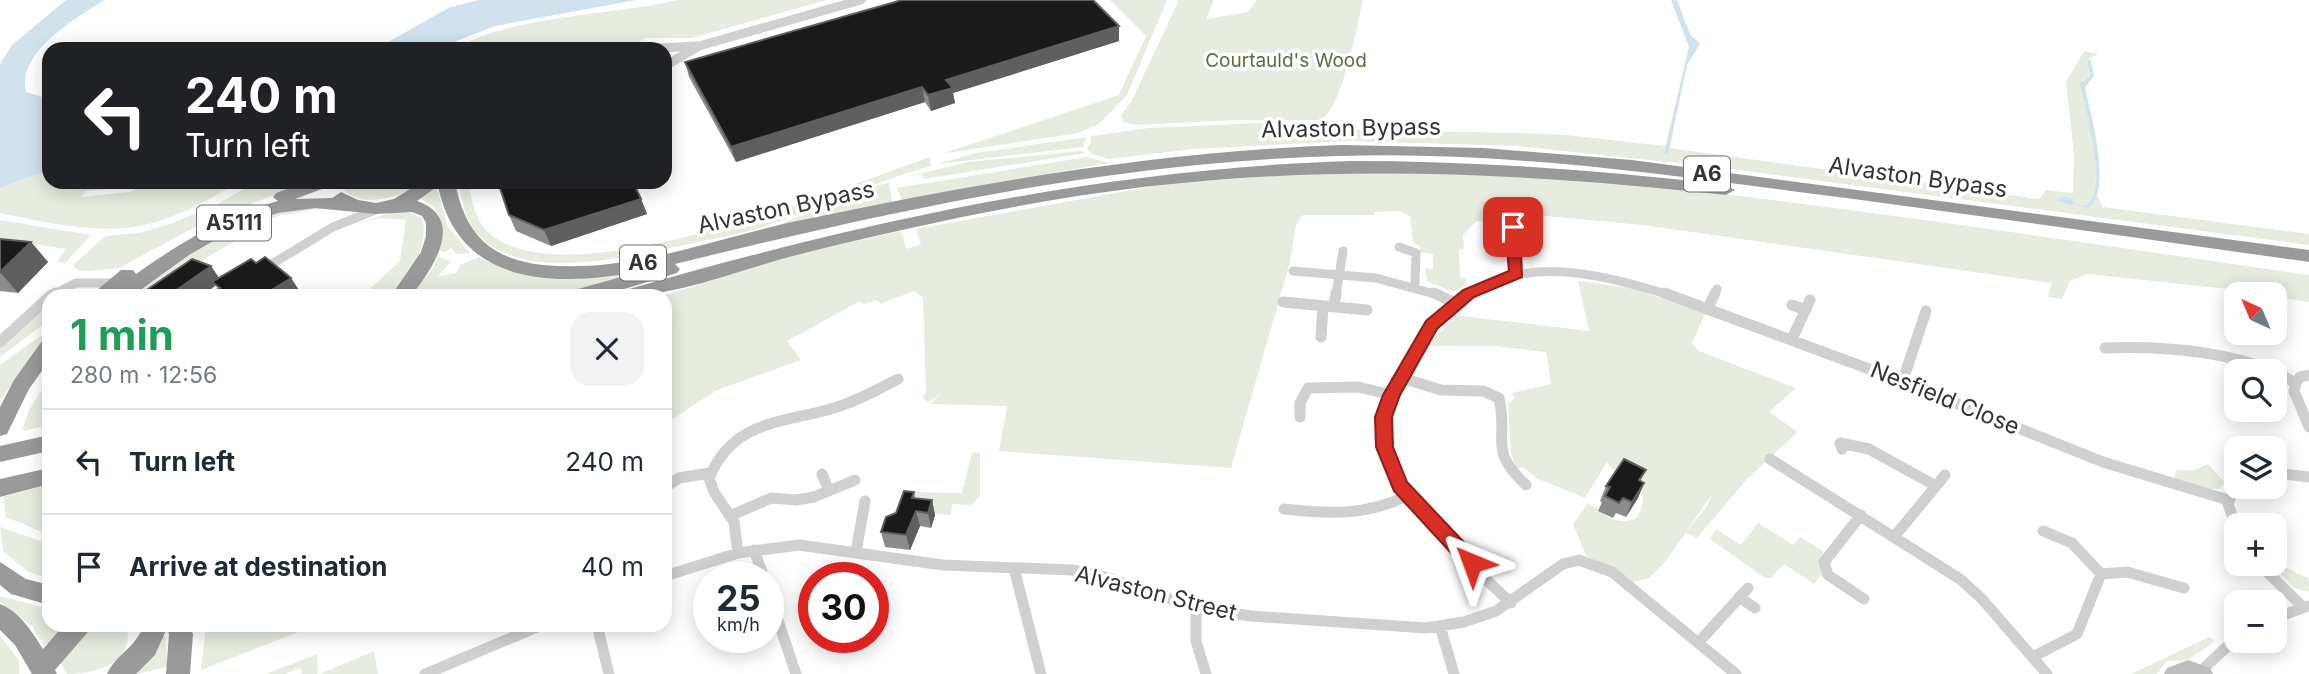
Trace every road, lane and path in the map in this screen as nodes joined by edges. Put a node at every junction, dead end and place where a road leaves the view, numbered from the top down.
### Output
1 (861, 0) edge
2 (699, 46) junction
3 (672, 47) edge
4 (672, 49) edge
5 (674, 58) joint
6 (306, 189) edge
7 (335, 189) edge
8 (423, 189) edge
9 (448, 189) edge
10 (353, 206) junction
11 (386, 207) junction
12 (861, 216) junction
13 (332, 227) junction
14 (1513, 227) dead end
15 (1399, 247) dead end
16 (1343, 251) dead end
17 (2309, 257) edge
18 (1340, 269) junction
19 (2309, 269) edge
20 (1293, 271) dead end
21 (1517, 274) junction
22 (250, 278) edge
23 (675, 282) junction
24 (1415, 284) junction
25 (64, 289) edge
26 (117, 289) edge
27 (405, 289) edge
28 (603, 289) edge
29 (652, 289) edge
30 (657, 289) edge
31 (1717, 289) dead end
32 (1283, 302) dead end
33 (42, 303) edge
34 (1455, 303) junction
35 (1792, 304) dead end
36 (1328, 307) junction
37 (1708, 308) junction
38 (1367, 310) dead end
39 (1926, 311) dead end
40 (1321, 337) dead end
41 (1793, 339) junction
42 (0, 342) edge
43 (2105, 348) dead end
44 (42, 356) edge
45 (2231, 359) edge
46 (42, 371) edge
47 (2309, 374) edge
48 (1402, 378) junction
49 (2287, 378) edge
50 (898, 379) dead end
51 (1903, 380) junction
52 (2296, 383) junction
53 (1392, 395) junction
54 (10, 409) junction
55 (1300, 417) dead end
56 (0, 428) edge
57 (2309, 428) edge
58 (42, 445) edge
59 (1842, 449) dead end
60 (0, 454) edge
61 (42, 455) edge
62 (1770, 459) dead end
63 (0, 464) edge
64 (710, 473) junction
65 (822, 474) dead end
66 (2287, 474) edge
67 (1945, 475) dead end
68 (2309, 477) edge
69 (42, 478) edge
70 (855, 480) dead end
71 (672, 483) edge
72 (1526, 485) dead end
73 (1936, 486) junction
74 (0, 488) edge
75 (828, 491) junction
76 (1407, 496) junction
77 (865, 500) dead end
78 (2228, 500) joint
79 (1284, 509) dead end
80 (2232, 513) edge
81 (1861, 515) junction
82 (730, 516) junction
83 (2043, 531) dead end
84 (1894, 537) junction
85 (754, 550) junction
86 (856, 552) junction
87 (738, 553) junction
88 (758, 562) edge
89 (1014, 568) junction
90 (0, 572) edge
91 (672, 574) edge
92 (2101, 574) junction
93 (2272, 576) edge
94 (2184, 588) dead end
95 (42, 593) edge
96 (1864, 599) dead end
97 (1511, 603) junction
98 (2306, 606) edge
99 (1196, 608) junction
100 (1755, 608) dead end
101 (2287, 613) edge
102 (1, 616) edge
103 (1440, 626) junction
104 (72, 632) edge
105 (153, 632) edge
106 (180, 632) edge
107 (525, 632) edge
108 (599, 632) edge
109 (784, 638) edge
110 (1698, 643) junction
111 (2224, 647) edge
112 (2033, 657) junction
113 (42, 672) edge
114 (2202, 673) edge
115 (120, 674) edge
116 (178, 674) edge
117 (425, 674) edge
118 (610, 674) edge
119 (796, 674) edge
120 (1041, 674) edge
121 (1206, 674) edge
122 (1454, 674) edge
123 (1736, 674) edge
124 (2047, 674) edge
125 (2173, 674) edge

1 - 2 street
2 - 3 street
2 - 5 street
4 - 5 street
6 - 26 highway, A5111
7 - 10 highway
8 - 11 highway
9 - 12 highway, Alvaston Bypass / A6
10 - 11 highway
10 - 13 street
10 - 26 highway, A5111
11 - 13 street
11 - 27 highway
12 - 17 highway, Alvaston Bypass / A6
12 - 28 highway
13 - 22 street
14 - 21 street
15 - 24 street
16 - 18 street
18 - 20 street
18 - 24 street
18 - 36 street
19 - 23 highway, Alvaston Bypass / A6
21 - 34 street, Nesfield Close
21 - 37 street, Nesfield Close
23 - 29 highway
23 - 30 highway, A6
24 - 34 street
25 - 26 street
31 - 37 street
32 - 36 street
33 - 42 street
34 - 48 street, Nesfield Close
35 - 41 street
36 - 38 street
36 - 40 street
37 - 41 street, Nesfield Close
39 - 51 street
41 - 51 street, Nesfield Close
43 - 45 street
44 - 54 highway
46 - 54 highway
47 - 52 street
48 - 53 street, Nesfield Close
48 - 72 street
49 - 52 street
50 - 64 street
51 - 78 street, Nesfield Close
52 - 57 street
53 - 55 street
53 - 76 street, Nesfield Close
54 - 56 highway
58 - 60 highway
59 - 73 street
61 - 63 highway
62 - 81 street
64 - 71 street
64 - 82 street
65 - 75 street
66 - 68 street
67 - 73 street
69 - 74 highway
70 - 75 street
73 - 84 street
75 - 82 street
76 - 79 street
76 - 97 street, Nesfield Close
77 - 86 street
78 - 80 street
81 - 84 street
81 - 96 street
82 - 87 street
83 - 92 street
84 - 112 street
85 - 86 street, Alvaston Street
85 - 87 street, Alvaston Street
85 - 88 street
86 - 89 street, Alvaston Street
87 - 91 street, Alvaston Street
89 - 99 street, Alvaston Street
89 - 120 street
90 - 95 highway
92 - 94 street
92 - 112 street
93 - 98 street
97 - 103 street, Alvaston Street
97 - 110 street, Alvaston Street
98 - 101 street
99 - 103 street, Alvaston Street
99 - 121 street
100 - 110 street
102 - 113 highway
103 - 122 street
104 - 113 highway
105 - 115 highway
106 - 116 highway
107 - 117 street
108 - 118 street
109 - 119 street
110 - 123 street
111 - 114 street
112 - 124 street
114 - 125 street

